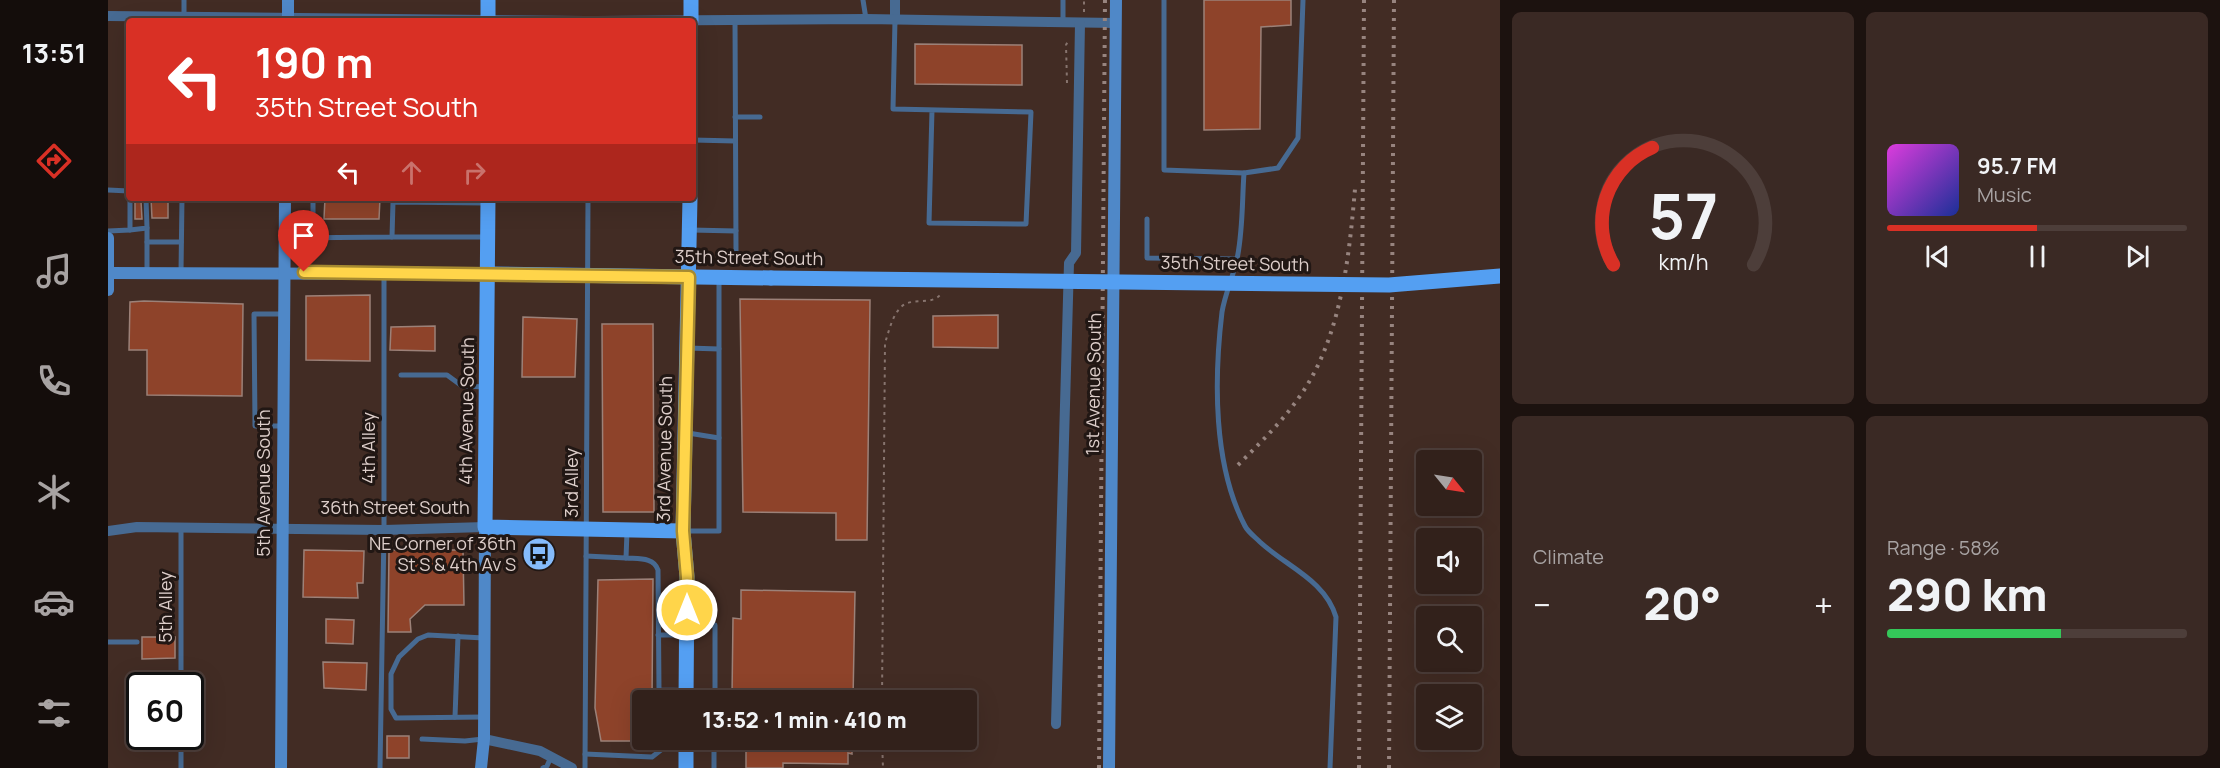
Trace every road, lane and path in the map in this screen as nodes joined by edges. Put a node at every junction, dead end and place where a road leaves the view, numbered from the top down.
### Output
1 (184, 0) edge
2 (288, 0) edge
3 (488, 0) edge
4 (691, 0) edge
5 (863, 0) edge
6 (895, 0) edge
7 (1063, 0) edge
8 (1084, 0) edge
9 (1116, 0) edge
10 (1164, 0) edge
11 (1303, 0) edge
12 (108, 16) edge
13 (159, 18) edge
14 (184, 18) edge
15 (288, 18) edge
16 (488, 18) edge
17 (691, 18) edge
18 (1082, 18) junction
19 (866, 19) junction
20 (696, 20) edge
21 (735, 20) junction
22 (895, 20) junction
23 (1063, 22) junction
24 (1116, 23) junction
25 (932, 110) junction
26 (735, 117) junction
27 (760, 117) dead end
28 (696, 140) edge
29 (735, 141) junction
30 (1245, 173) junction
31 (108, 190) edge
32 (126, 191) edge
33 (130, 201) edge
34 (146, 201) edge
35 (182, 201) edge
36 (285, 201) edge
37 (313, 201) edge
38 (440, 201) edge
39 (488, 201) edge
40 (588, 201) edge
41 (690, 201) edge
42 (1147, 219) dead end
43 (147, 228) junction
44 (130, 230) junction
45 (690, 230) junction
46 (108, 231) edge
47 (735, 231) junction
48 (313, 237) junction
49 (392, 237) junction
50 (489, 237) junction
51 (108, 238) edge
52 (284, 238) junction
53 (147, 242) junction
54 (181, 242) junction
55 (736, 251) dead end
56 (1237, 259) junction
57 (181, 272) junction
58 (284, 272) junction
59 (108, 273) edge
60 (147, 273) junction
61 (384, 273) junction
62 (489, 274) junction
63 (588, 275) junction
64 (1500, 276) edge
65 (689, 277) junction
66 (719, 277) junction
67 (1068, 279) junction
68 (1113, 279) junction
69 (108, 290) edge
70 (942, 292) dead end
71 (284, 314) junction
72 (686, 348) junction
73 (719, 349) junction
74 (401, 375) dead end
75 (487, 388) junction
76 (282, 426) junction
77 (685, 432) junction
78 (719, 438) junction
79 (485, 527) junction
80 (181, 528) junction
81 (282, 528) junction
82 (384, 530) junction
83 (586, 530) junction
84 (108, 531) edge
85 (627, 531) junction
86 (683, 531) junction
87 (586, 556) junction
88 (626, 558) junction
89 (687, 631) junction
90 (658, 635) junction
91 (458, 636) junction
92 (484, 638) junction
93 (108, 642) edge
94 (137, 642) dead end
95 (181, 672) edge
96 (658, 690) edge
97 (686, 690) edge
98 (715, 690) edge
99 (882, 690) edge
100 (455, 717) junction
101 (484, 717) junction
102 (1056, 724) dead end
103 (422, 739) dead end
104 (484, 739) junction
105 (181, 750) edge
106 (661, 750) edge
107 (686, 750) edge
108 (714, 750) edge
109 (882, 750) edge
110 (585, 754) junction
111 (551, 757) junction
112 (181, 768) edge
113 (281, 768) edge
114 (380, 768) edge
115 (482, 768) edge
116 (543, 768) edge
117 (572, 768) edge
118 (585, 768) edge
119 (686, 768) edge
120 (714, 768) edge
121 (883, 768) edge
122 (1109, 768) edge
123 (1330, 768) edge

1 - 14 lane
2 - 15 street
3 - 16 main road
4 - 17 main road
5 - 19 lane
6 - 22 street
7 - 23 lane
8 - 18 path
9 - 24 street, 1st Avenue South
10 - 30 lane
11 - 30 lane
12 - 13 street
18 - 23 street
18 - 24 street
18 - 67 street, 1st Avenue South
19 - 21 street
19 - 22 street
20 - 21 street
21 - 26 lane
22 - 23 street
22 - 25 lane
24 - 68 street, 1st Avenue South
25 - 25 lane
26 - 27 lane
26 - 29 lane
28 - 29 lane
29 - 47 lane
30 - 56 lane
31 - 32 lane
33 - 44 lane
34 - 43 lane
35 - 54 lane
36 - 52 street, 5th Avenue South
37 - 48 lane
38 - 49 lane
39 - 50 main road, 4th Avenue South
40 - 63 lane, 3rd Alley
41 - 45 main road, 3rd Avenue South
42 - 56 lane
43 - 44 lane
43 - 53 lane
44 - 46 lane
45 - 47 lane
45 - 65 main road, 3rd Avenue South
47 - 55 lane
48 - 49 lane
48 - 52 lane
49 - 50 lane
50 - 62 main road, 4th Avenue South
51 - 59 street
52 - 58 street, 5th Avenue South
53 - 54 lane
53 - 60 lane
54 - 57 lane
56 - 123 lane
57 - 58 street, 35th Street South
57 - 60 street, 35th Street South
58 - 61 street, 35th Street South
58 - 71 street, 5th Avenue South
59 - 60 street, 35th Street South
59 - 69 street
61 - 62 street, 35th Street South
61 - 82 lane, 4th Alley
62 - 63 main road, 35th Street South
62 - 75 main road, 4th Avenue South
63 - 65 main road, 35th Street South
63 - 83 lane, 3rd Alley
64 - 66 main road, 35th Street South, bridge
65 - 66 main road, 35th Street South
65 - 72 main road, 3rd Avenue South
66 - 73 lane
67 - 68 lane
67 - 102 street, 1st Avenue South
68 - 122 street, 1st Avenue South
70 - 99 path
71 - 76 street, 5th Avenue South
71 - 76 lane
72 - 73 lane
72 - 77 main road, 3rd Avenue South
73 - 78 lane
74 - 75 lane
75 - 79 main road, 4th Avenue South
76 - 81 street, 5th Avenue South
77 - 78 lane
77 - 86 main road, 3rd Avenue South
78 - 86 lane
79 - 82 street, 36th Street South
79 - 83 main road, 36th Street South
79 - 92 street, 4th Avenue South
80 - 81 street, 36th Street South
80 - 84 street, 36th Street South
80 - 95 lane, 5th Alley
81 - 82 street, 36th Street South
81 - 113 street, 5th Avenue South
82 - 114 lane, 4th Alley
83 - 85 main road, 36th Street South
83 - 87 lane, 3rd Alley
85 - 86 main road, 36th Street South
85 - 88 lane
86 - 89 main road, 3rd Avenue South
87 - 88 lane
87 - 110 lane, 3rd Alley
88 - 90 lane
89 - 90 lane
89 - 97 main road, 3rd Avenue South
89 - 98 lane
90 - 96 lane
91 - 92 lane
91 - 100 lane
91 - 100 lane
92 - 101 street, 4th Avenue South
93 - 94 lane
100 - 101 lane
101 - 104 street, 4th Avenue South
103 - 104 lane
104 - 111 street
104 - 115 street, 4th Avenue South
105 - 112 lane
106 - 110 lane
107 - 119 main road
108 - 120 lane
109 - 121 path
110 - 118 lane, 3rd Alley
111 - 116 lane
111 - 117 street

